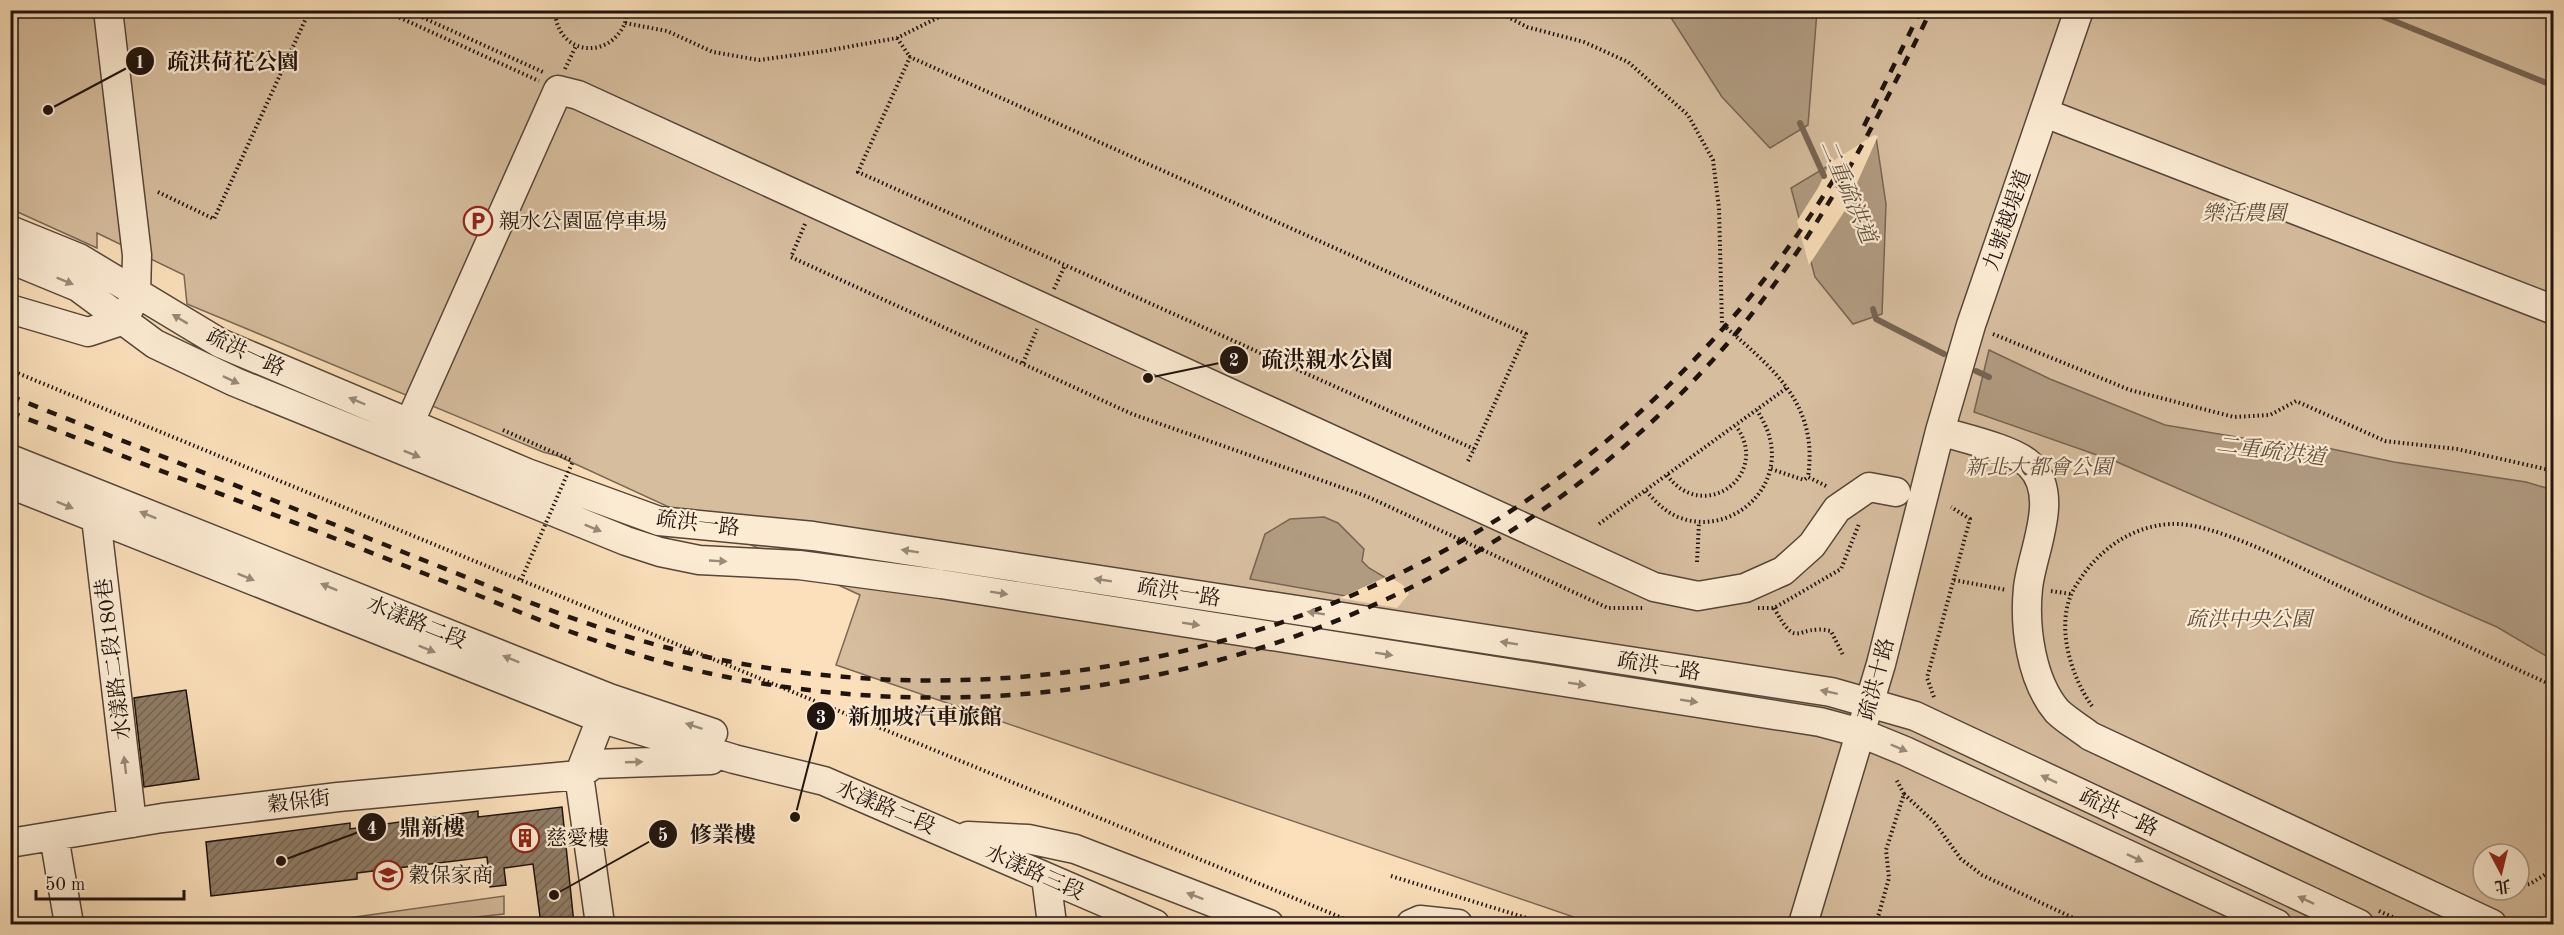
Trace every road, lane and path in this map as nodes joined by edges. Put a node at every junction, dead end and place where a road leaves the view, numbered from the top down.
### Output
1 (108, 10) edge
2 (294, 10) edge
3 (383, 10) edge
4 (406, 10) edge
5 (555, 10) edge
6 (627, 10) edge
7 (953, 10) edge
8 (1495, 10) edge
9 (2079, 10) edge
10 (625, 23) junction
11 (897, 38) junction
12 (910, 57) junction
13 (554, 83) junction
14 (2045, 113) junction
15 (158, 192) dead end
16 (10, 230) edge
17 (10, 259) edge
18 (136, 294) junction
19 (10, 309) edge
20 (2553, 310) edge
21 (124, 320) junction
22 (1971, 325) junction
23 (10, 370) edge
24 (1788, 387) junction
25 (1757, 410) junction
26 (409, 424) junction
27 (1736, 426) junction
28 (503, 430) dead end
29 (1940, 431) junction
30 (1474, 449) junction
31 (10, 450) edge
32 (10, 459) edge
33 (1468, 461) dead end
34 (1770, 469) junction
35 (2553, 471) edge
36 (1667, 475) junction
37 (1808, 477) junction
38 (65, 482) junction
39 (10, 483) edge
40 (1833, 489) dead end
41 (1646, 491) junction
42 (1896, 492) dead end
43 (97, 507) junction
44 (1699, 522) junction
45 (1599, 524) dead end
46 (1697, 562) dead end
47 (521, 580) junction
48 (1954, 580) dead end
49 (2028, 594) junction
50 (1774, 608) dead end
51 (1843, 655) dead end
52 (2553, 688) edge
53 (1870, 703) junction
54 (604, 708) junction
55 (2098, 713) dead end
56 (1861, 733) junction
57 (734, 759) junction
58 (579, 775) junction
59 (1896, 779) dead end
60 (824, 781) junction
61 (1904, 794) junction
62 (132, 823) junction
63 (948, 834) junction
64 (54, 836) junction
65 (10, 843) edge
66 (2553, 869) edge
67 (1390, 876) dead end
68 (1046, 877) junction
69 (2531, 883) edge
70 (69, 924) edge
71 (600, 924) edge
72 (1052, 924) edge
73 (1155, 924) edge
74 (1269, 924) edge
75 (1357, 924) edge
76 (1411, 924) edge
77 (1458, 924) edge
78 (1546, 924) edge
79 (1803, 924) edge
80 (1876, 924) edge
81 (2086, 924) edge
82 (2277, 924) edge
83 (2359, 924) edge
84 (2492, 924) edge

1 - 18 street
2 - 15 path
3 - 13 path
4 - 13 path
5 - 10 path
6 - 10 path
7 - 11 path
8 - 24 path
9 - 14 street, 九號越堤道
10 - 11 path
11 - 12 path
12 - 30 path
12 - 30 path
13 - 26 street
13 - 42 street
14 - 20 street
14 - 22 street, 九號越堤道
16 - 18 street, 疏洪一路
17 -> 21 street, 疏洪一路
18 - 21 street
26 -> 18 street, 疏洪一路
19 - 21 street
21 -> 56 street, 疏洪一路
22 - 29 street, 九號越堤道
22 - 35 path
23 - 47 path
24 - 25 path
24 - 37 path
25 - 27 path
25 - 34 path
53 -> 26 street, 疏洪一路
27 - 36 path
27 - 36 path
28 - 47 path, bridge
29 - 49 street
29 - 53 street, 疏洪十路
30 - 33 path
31 - 38 street
32 - 38 street, 水漾路二段
34 - 37 path
34 - 44 path
36 - 41 path
37 - 40 path
38 - 43 street, 水漾路二段
39 -> 43 street, 水漾路二段
41 - 44 path
41 - 45 path
43 - 54 street, 水漾路二段
62 -> 43 street, 水漾路二段180巷
44 - 46 path
47 - 75 path
48 - 49 path
49 - 84 street
50 - 51 path
52 - 55 path
53 - 56 street, 疏洪十路
83 -> 53 street, 疏洪一路
54 - 57 street, 水漾路二段
54 - 58 street
60 -> 54 street, 水漾路二段
56 - 79 street, 疏洪十路
56 -> 82 street, 疏洪一路
58 -> 57 street, 穀保街
57 - 60 street, 水漾路二段
58 - 62 street, 穀保街
58 - 71 street
59 - 61 path
60 - 63 street, 水漾路二段
61 - 80 path
61 - 81 path
62 - 64 street, 穀保街
63 - 68 street, 水漾路三段
74 -> 63 street
64 - 65 street, 穀保街
64 - 70 street
66 - 69 path
67 - 78 path
68 - 72 street
68 - 73 street, 水漾路三段
76 - 77 street

